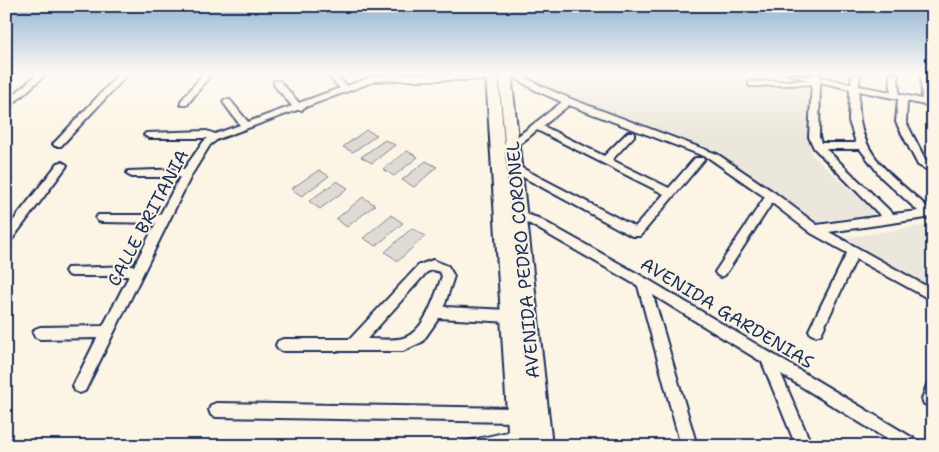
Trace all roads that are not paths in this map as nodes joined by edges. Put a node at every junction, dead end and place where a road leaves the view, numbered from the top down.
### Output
1 (18, 95) edge
2 (104, 95) edge
3 (191, 95) edge
4 (288, 95) edge
5 (331, 95) edge
6 (499, 95) edge
7 (554, 95) edge
8 (815, 95) edge
9 (855, 95) edge
10 (895, 95) edge
11 (899, 96) junction
12 (568, 101) junction
13 (227, 102) dead end
14 (930, 103) edge
15 (184, 104) dead end
16 (6, 106) edge
17 (299, 108) junction
18 (246, 126) junction
19 (536, 126) junction
20 (631, 134) dead end
21 (149, 135) dead end
22 (215, 137) junction
23 (58, 144) dead end
24 (817, 146) junction
25 (862, 146) junction
26 (505, 147) junction
27 (606, 160) junction
28 (699, 160) dead end
29 (62, 165) dead end
30 (514, 168) junction
31 (933, 170) edge
32 (132, 173) dead end
33 (187, 173) junction
34 (671, 193) junction
35 (771, 196) junction
36 (930, 213) edge
37 (520, 216) junction
38 (102, 218) dead end
39 (891, 218) junction
40 (164, 219) junction
41 (815, 230) junction
42 (636, 233) joint
43 (6, 239) edge
44 (853, 253) junction
45 (71, 271) dead end
46 (139, 271) junction
47 (721, 272) dead end
48 (643, 283) junction
49 (933, 296) edge
50 (436, 312) junction
51 (510, 316) junction
52 (816, 330) dead end
53 (106, 332) junction
54 (40, 333) dead end
55 (283, 345) dead end
56 (353, 345) junction
57 (767, 358) junction
58 (80, 386) dead end
59 (216, 410) dead end
60 (518, 414) junction
61 (537, 415) junction
62 (530, 437) edge
63 (462, 446) edge
64 (689, 446) edge
65 (804, 446) edge
66 (913, 446) edge

1 - 16 street
2 - 23 street
3 - 15 street
4 - 17 street
5 - 17 street, CALLE BRITANIA
6 - 26 main road, AVENIDA PEDRO CORONEL
7 - 12 street
8 - 24 street
9 - 25 street
10 - 11 street
11 - 14 street
11 - 31 street
12 - 19 street
12 - 35 street
13 - 18 street
17 - 18 street, CALLE BRITANIA
18 - 22 street, CALLE BRITANIA
19 - 26 street
19 - 27 street
20 - 27 street
21 - 22 street
22 - 33 street, CALLE BRITANIA
24 - 25 street
24 - 39 street
25 - 36 street
26 - 30 main road, AVENIDA PEDRO CORONEL
26 - 51 main road, AVENIDA PEDRO CORONEL
27 - 34 street
28 - 34 street
29 - 43 street
30 - 37 main road, AVENIDA PEDRO CORONEL
30 - 42 street
32 - 33 street
33 - 40 street, CALLE BRITANIA
34 - 42 street
35 - 41 street
35 - 47 street
36 - 39 street
37 - 48 street, AVENIDA GARDENIAS
37 - 61 main road, AVENIDA PEDRO CORONEL
38 - 40 street
39 - 41 street
40 - 46 street, CALLE BRITANIA
41 - 44 street
44 - 49 street
44 - 52 street
45 - 46 street
46 - 53 street, CALLE BRITANIA
48 - 57 street, AVENIDA GARDENIAS
48 - 64 street
50 - 51 street
50 - 56 street
50 - 56 street
51 - 60 main road, AVENIDA PEDRO CORONEL
53 - 54 street
53 - 58 street, CALLE BRITANIA
55 - 56 street
57 - 65 street
57 - 66 street, AVENIDA GARDENIAS
59 - 60 street
60 - 61 street
60 - 62 main road, AVENIDA PEDRO CORONEL
61 - 62 main road, AVENIDA PEDRO CORONEL
62 - 63 lane

